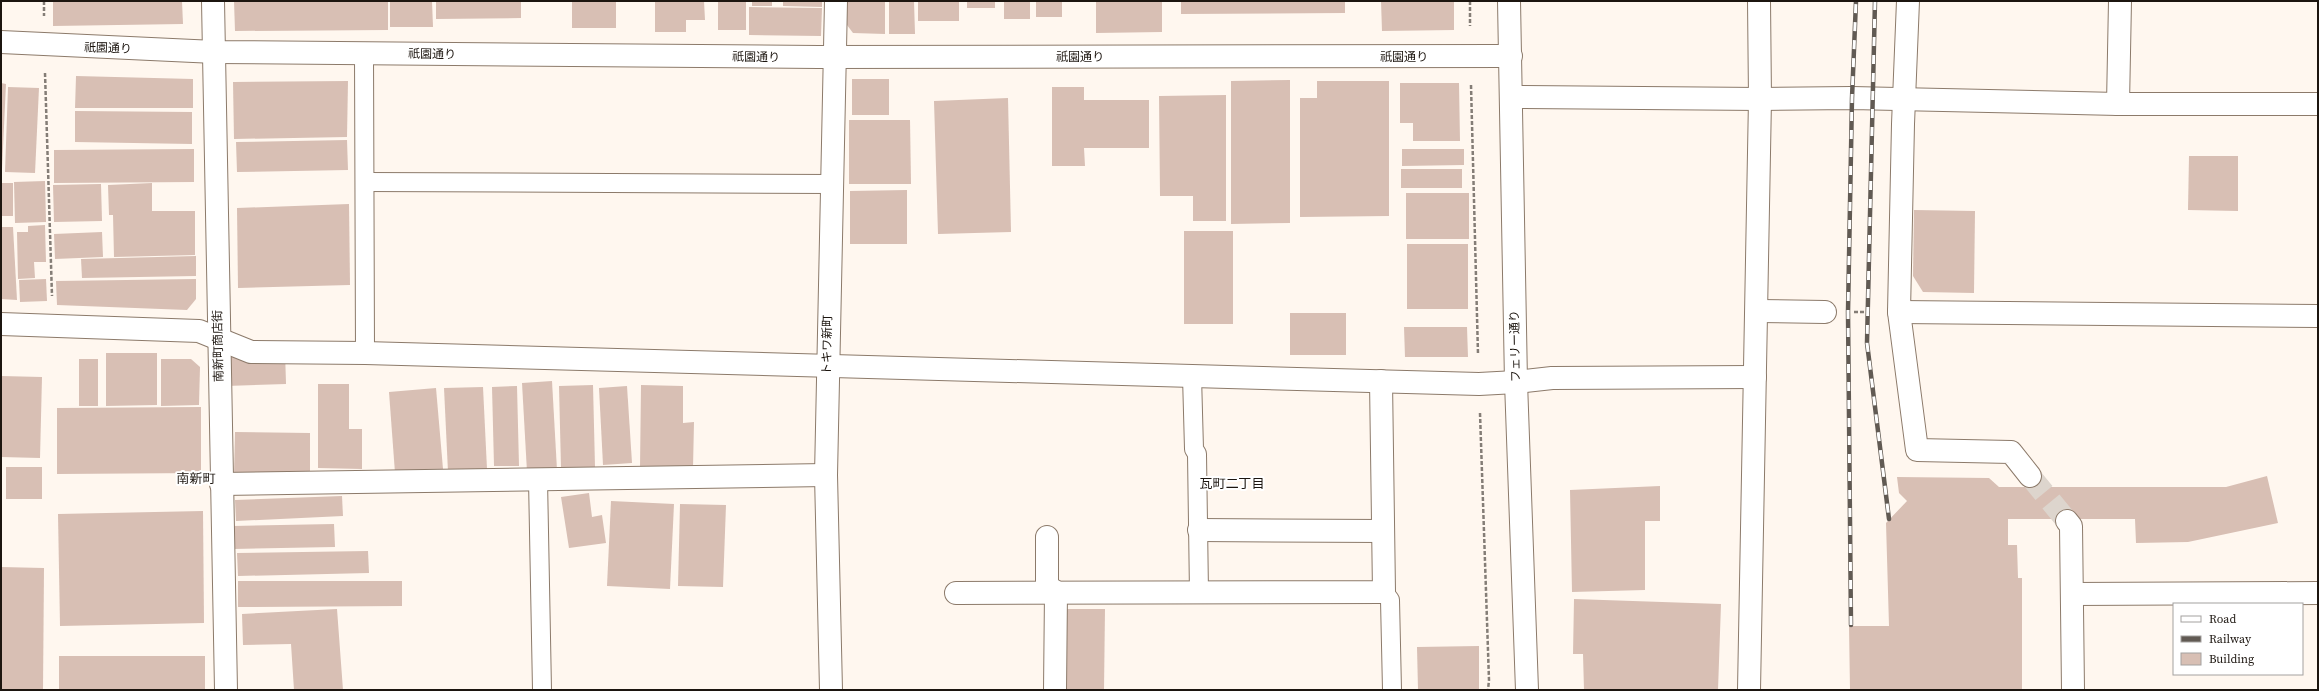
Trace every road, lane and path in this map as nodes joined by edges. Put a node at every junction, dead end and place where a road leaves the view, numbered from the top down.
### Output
1 (44, 1) edge
2 (213, 1) edge
3 (836, 1) edge
4 (1470, 1) edge
5 (1509, 1) edge
6 (1759, 1) edge
7 (1908, 1) edge
8 (2120, 1) edge
9 (1, 42) edge
10 (45, 45) junction
11 (215, 52) junction
12 (364, 53) junction
13 (1471, 56) junction
14 (1511, 56) junction
15 (835, 57) junction
16 (1512, 97) junction
17 (1904, 99) junction
18 (1760, 100) junction
19 (2118, 104) junction
20 (2318, 104) edge
21 (365, 182) junction
22 (832, 184) junction
23 (1757, 311) junction
24 (1825, 312) joint
25 (1899, 312) junction
26 (2318, 316) edge
27 (1, 324) edge
28 (53, 326) junction
29 (218, 339) junction
30 (365, 353) junction
31 (826, 366) junction
32 (1192, 376) junction
33 (1755, 377) junction
34 (1381, 381) junction
35 (1516, 382) junction
36 (1479, 384) junction
37 (826, 475) junction
38 (2030, 476) tunnel mouth
39 (538, 479) junction
40 (221, 484) junction
41 (2067, 521) tunnel mouth
42 (1199, 530) junction
43 (1383, 530) junction
44 (1048, 537) dead end
45 (1056, 592) junction
46 (1384, 592) junction
47 (956, 593) dead end
48 (1199, 594) junction
49 (2072, 594) junction
50 (2318, 594) edge
51 (226, 690) edge
52 (542, 690) edge
53 (831, 690) edge
54 (1055, 690) edge
55 (1392, 690) edge
56 (1488, 690) edge
57 (1527, 690) edge
58 (1749, 690) edge
59 (2073, 690) edge

1 - 10 path
2 - 11 street, 南新町商店街
3 - 15 street, トキワ新町
4 - 13 path
5 - 14 street, フェリー通り
6 - 18 street
7 - 17 street
8 - 19 street
9 - 10 street, 祇園通り
10 - 11 street, 祇園通り
10 - 28 path
11 - 12 street, 祇園通り
11 - 29 street, 南新町商店街
12 - 15 street, 祇園通り
12 - 21 lane
13 - 14 street, 祇園通り
13 - 15 street, 祇園通り
13 - 36 path
14 - 16 street, フェリー通り
15 - 22 street, トキワ新町
16 - 18 street
16 - 35 street, フェリー通り
17 - 18 street
17 - 19 street
17 - 25 street
18 - 23 street
19 - 20 street
21 - 22 lane
21 - 30 lane
22 - 31 street, トキワ新町
23 - 24 street
23 - 33 street
24 - 25 path
25 - 26 street
25 - 38 street
27 - 28 street
28 - 29 street
29 - 30 street
29 - 40 street, 南新町商店街
30 - 31 street
31 - 32 street
31 - 37 street, トキワ新町
32 - 34 street
32 - 42 lane
33 - 35 street
33 - 58 street
34 - 36 street
34 - 43 street
35 - 36 street
35 - 57 street, フェリー通り
36 - 56 path
37 - 39 street
37 - 53 street, トキワ新町
39 - 40 street
39 - 52 lane
40 - 51 street, 南新町商店街
41 - 49 street
42 - 43 street
42 - 48 lane
43 - 46 street
44 - 45 street
45 - 47 street
45 - 48 street
45 - 54 street
46 - 48 street
46 - 55 lane
49 - 50 street
49 - 59 street

